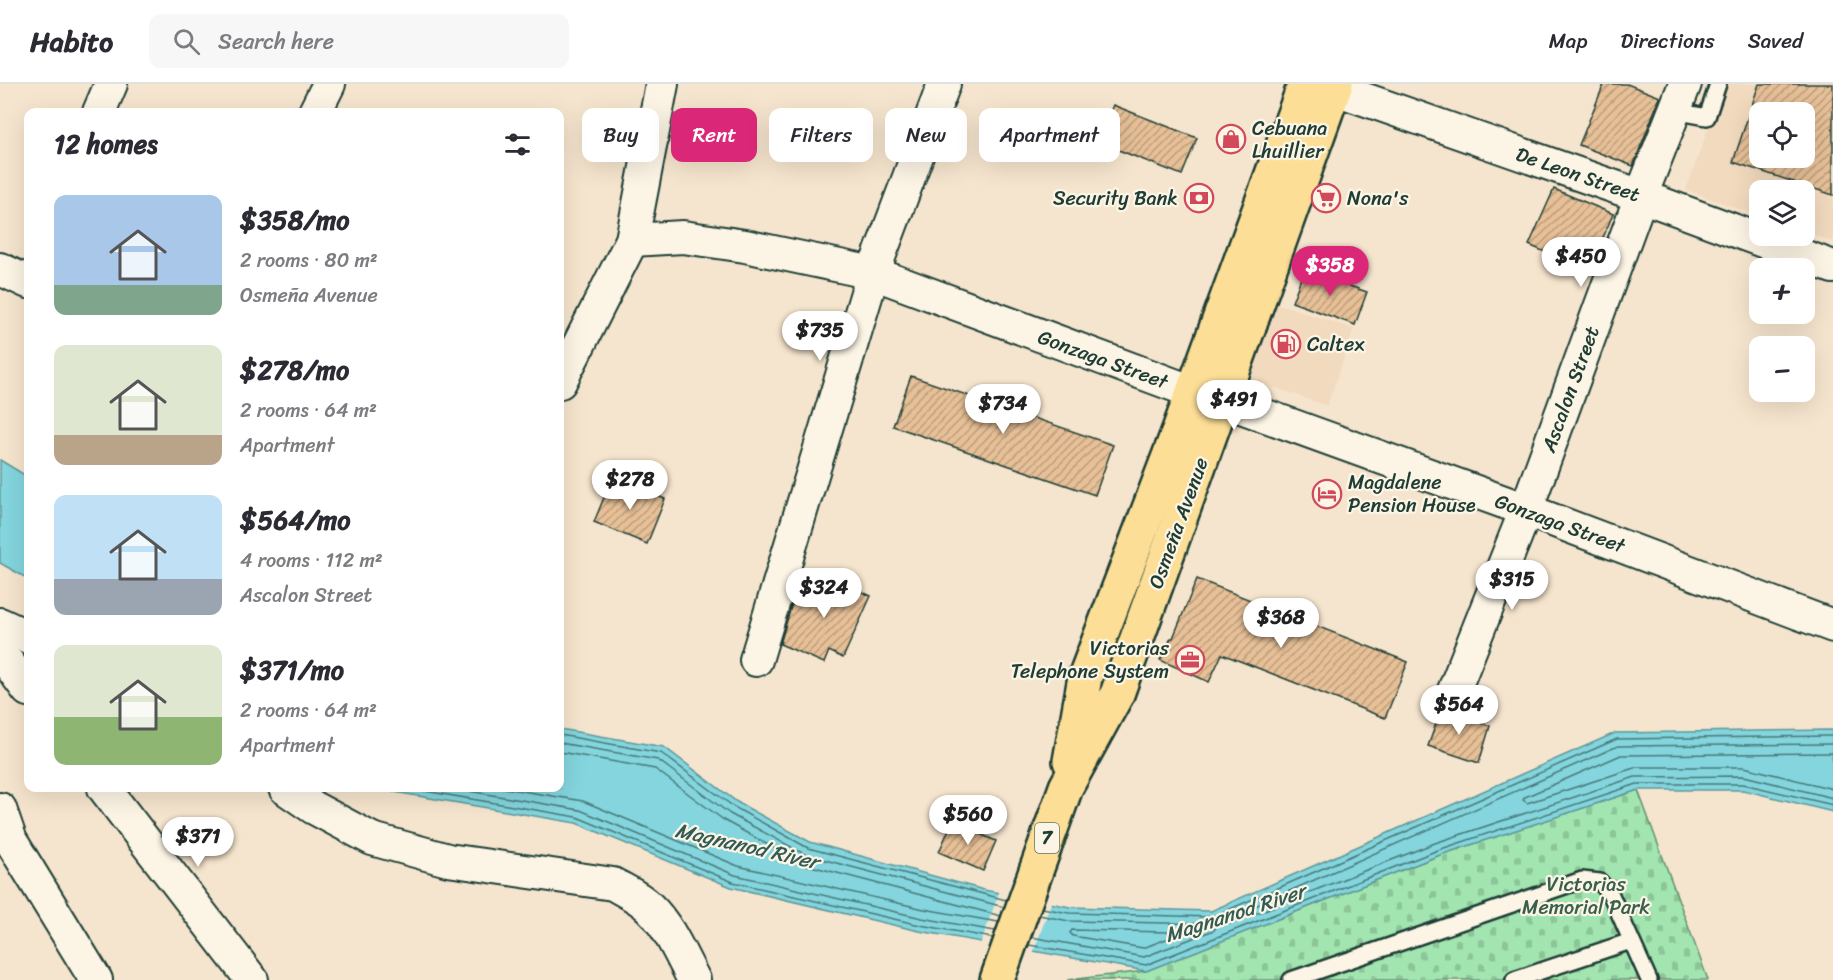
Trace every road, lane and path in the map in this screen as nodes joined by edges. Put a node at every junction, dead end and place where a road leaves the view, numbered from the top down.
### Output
1 (111, 84) edge
2 (329, 84) edge
3 (662, 84) edge
4 (944, 84) edge
5 (1718, 84) edge
6 (1324, 85) edge
7 (1680, 98) edge
8 (101, 108) edge
9 (317, 108) edge
10 (1641, 196) junction
11 (632, 240) junction
12 (1833, 267) edge
13 (873, 273) junction
14 (564, 374) edge
15 (1207, 396) junction
16 (1526, 510) junction
17 (0, 624) edge
18 (1833, 626) edge
19 (24, 635) edge
20 (0, 652) edge
21 (756, 660) dead end
22 (24, 685) edge
23 (1453, 693) dead end
24 (107, 792) edge
25 (291, 792) edge
26 (0, 809) edge
27 (6, 844) edge
28 (1631, 941) junction
29 (96, 980) edge
30 (252, 980) edge
31 (694, 980) edge
32 (997, 980) edge
33 (1291, 980) edge
34 (1515, 980) edge
35 (1649, 980) edge

1 - 8 street
2 - 9 street
3 - 11 street
4 - 13 street
5 - 7 lane
6 - 10 street, De Leon Street
6 - 15 main road, Osmeña Avenue / 7
7 - 10 street, Ascalon Street
10 - 12 street, De Leon Street
10 - 16 street, Ascalon Street
11 - 13 street, Gonzaga Street
11 - 14 street
13 - 15 street, Gonzaga Street
13 - 21 street
15 - 16 street, Gonzaga Street
15 - 32 main road, Osmeña Avenue / 7
16 - 18 street, Gonzaga Street
16 - 23 street, Ascalon Street
17 - 19 street
20 - 22 street
24 - 30 street
25 - 31 street
26 - 27 street
27 - 29 street
28 - 33 lane
28 - 34 lane
28 - 35 lane

